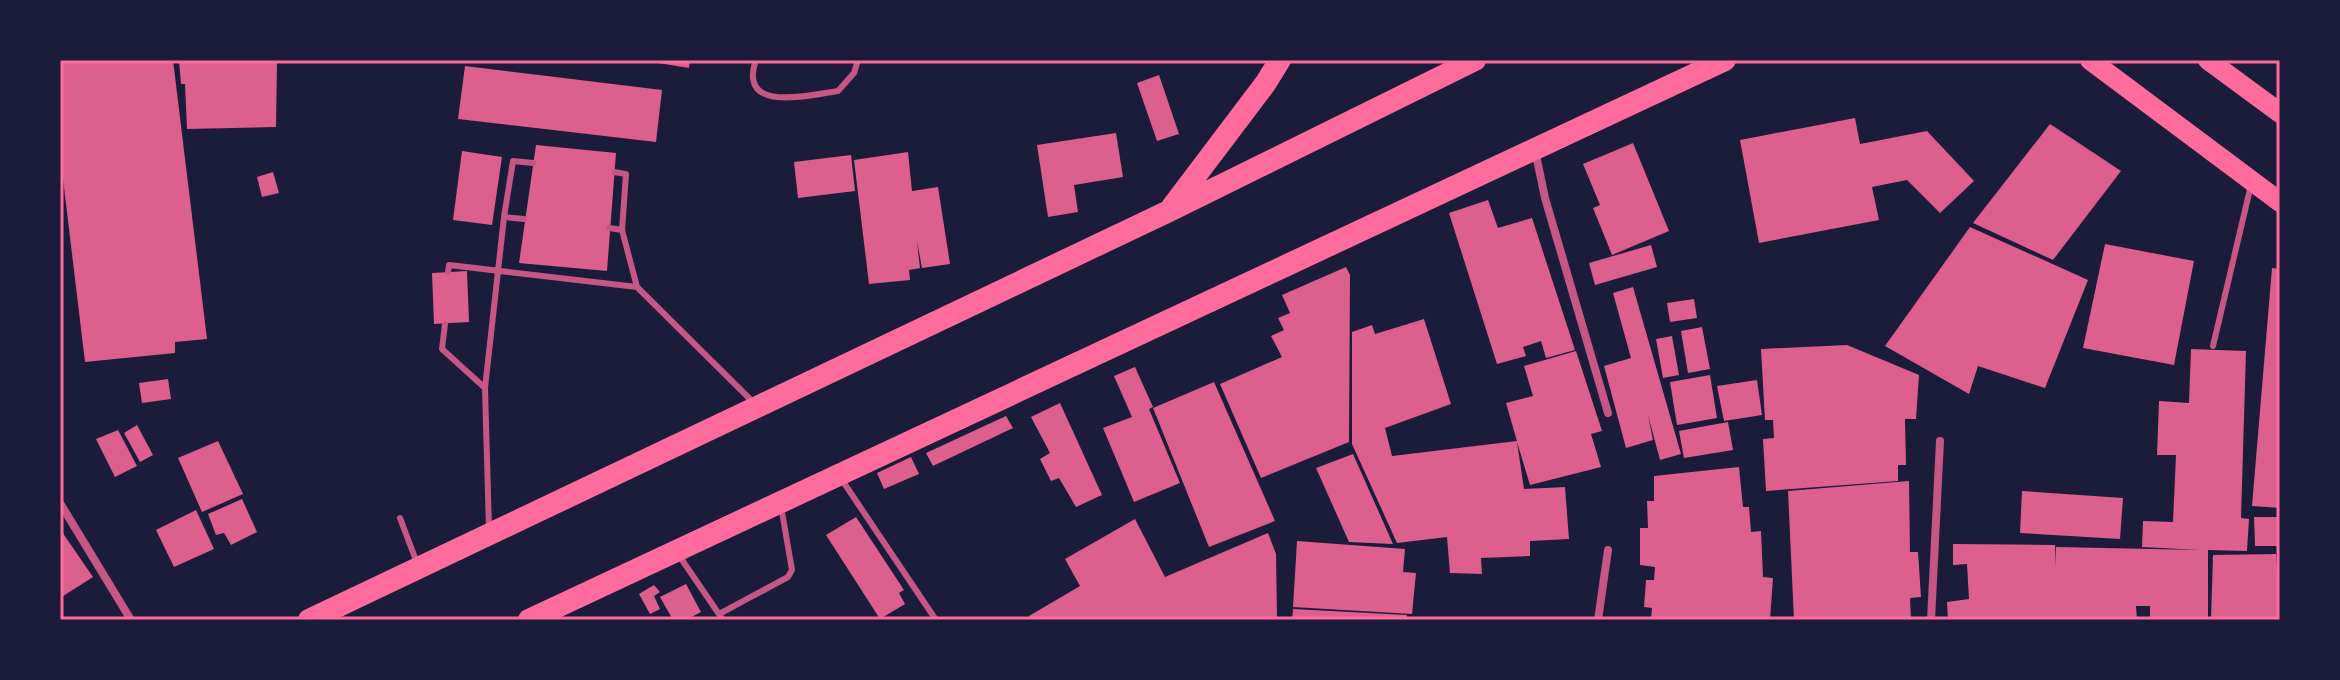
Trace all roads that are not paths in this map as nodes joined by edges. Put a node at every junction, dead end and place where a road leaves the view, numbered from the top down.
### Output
1 (756, 60) edge
2 (858, 60) edge
3 (1280, 60) edge
4 (1475, 60) edge
5 (1725, 60) edge
6 (2090, 60) edge
7 (2208, 60) edge
8 (2280, 113) edge
9 (1535, 149) junction
10 (533, 163) dead end
11 (614, 172) dead end
12 (2252, 181) junction
13 (2280, 202) edge
14 (1169, 211) junction
15 (504, 217) junction
16 (524, 219) dead end
17 (609, 228) dead end
18 (622, 230) junction
19 (497, 271) junction
20 (448, 272) dead end
21 (637, 287) junction
22 (445, 324) dead end
23 (2213, 346) dead end
24 (485, 388) junction
25 (757, 406) junction
26 (1608, 413) dead end
27 (1940, 441) dead end
28 (838, 475) junction
29 (780, 502) junction
30 (60, 503) edge
31 (400, 518) dead end
32 (490, 533) junction
33 (1608, 550) dead end
34 (676, 551) junction
35 (419, 566) junction
36 (722, 616) edge
37 (131, 620) edge
38 (309, 620) edge
39 (529, 620) edge
40 (936, 620) edge
41 (1598, 620) edge
42 (1931, 620) edge

1 - 2 lane
3 - 14 highway
4 - 14 highway
5 - 9 highway
6 - 12 main road
7 - 8 main road
9 - 26 street
9 - 28 highway
10 - 15 lane
11 - 18 lane
12 - 13 main road
12 - 23 lane
14 - 25 highway
15 - 16 lane
15 - 19 lane
17 - 18 lane
18 - 21 lane
19 - 20 lane
19 - 21 lane
19 - 24 lane
21 - 25 lane
22 - 24 lane
24 - 32 lane
25 - 32 highway
27 - 42 street
28 - 29 highway
28 - 40 lane
29 - 34 highway
29 - 36 lane
30 - 37 street
31 - 35 lane
32 - 35 highway
33 - 41 street
34 - 36 lane
34 - 39 highway
35 - 38 highway

